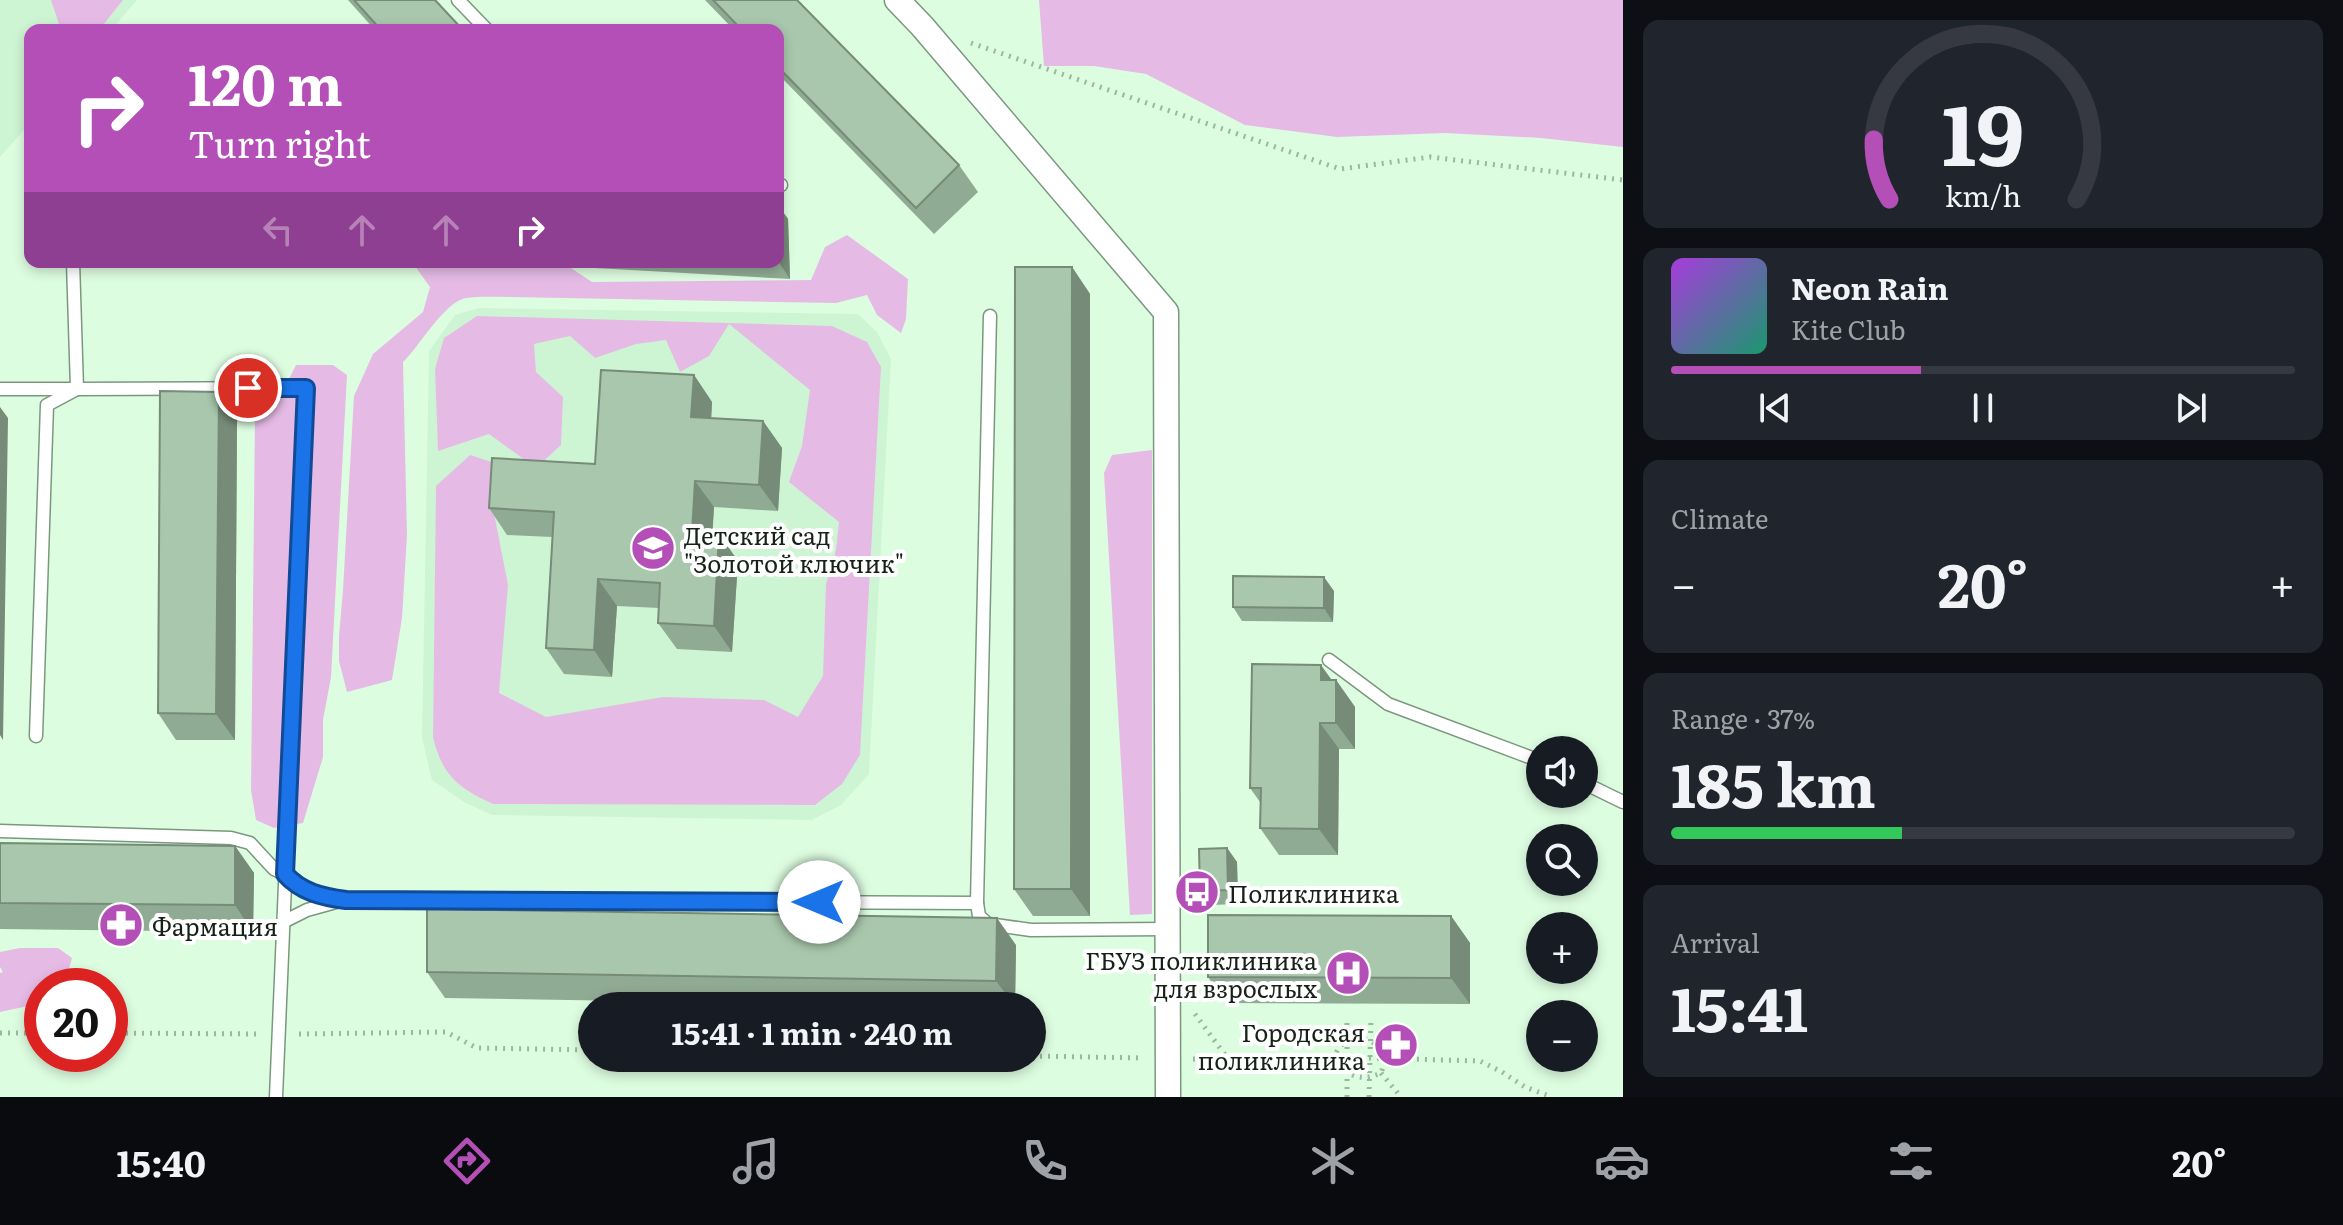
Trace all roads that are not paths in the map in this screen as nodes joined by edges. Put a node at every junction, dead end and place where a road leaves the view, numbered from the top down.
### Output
1 (458, 0) edge
2 (897, 0) edge
3 (481, 24) edge
4 (73, 268) edge
5 (990, 316) dead end
6 (0, 389) edge
7 (77, 389) junction
8 (1329, 660) dead end
9 (36, 736) dead end
10 (1526, 756) edge
11 (1598, 790) edge
12 (1623, 802) edge
13 (0, 831) edge
14 (285, 874) junction
15 (346, 900) junction
16 (977, 903) junction
17 (283, 922) junction
18 (1167, 929) junction
19 (1170, 1082) edge
20 (276, 1097) edge

1 - 3 lane
2 - 18 street
4 - 7 lane
5 - 16 lane
6 - 7 lane
7 - 9 lane
7 - 14 lane
8 - 10 lane
11 - 12 lane
13 - 14 lane
14 - 15 lane
14 - 17 lane
15 - 16 lane
15 - 17 lane
16 - 18 lane
17 - 20 lane
18 - 19 street

